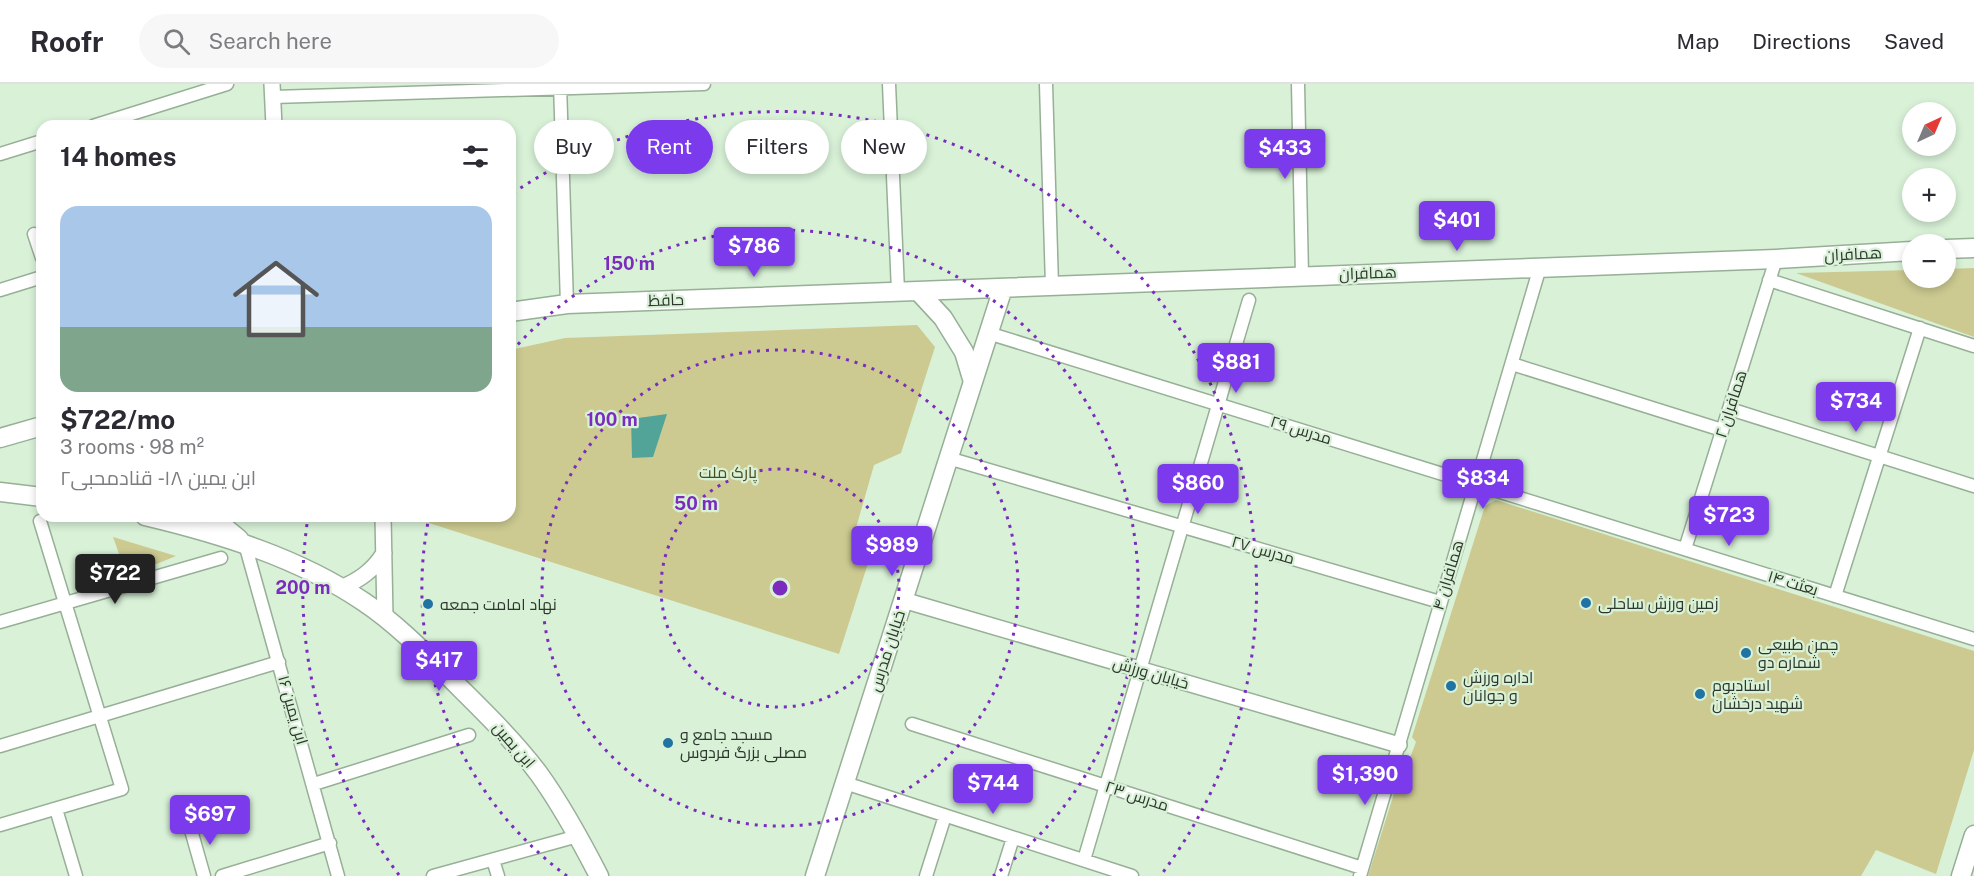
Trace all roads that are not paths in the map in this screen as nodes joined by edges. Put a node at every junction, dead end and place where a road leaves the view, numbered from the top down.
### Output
1 (226, 84) edge
2 (704, 84) edge
3 (889, 84) edge
4 (1046, 84) edge
5 (1298, 84) edge
6 (560, 86) edge
7 (272, 90) edge
8 (112, 120) edge
9 (274, 120) edge
10 (36, 143) edge
11 (0, 154) edge
12 (34, 234) dead end
13 (36, 240) edge
14 (1974, 248) edge
15 (1956, 249) edge
16 (1902, 252) edge
17 (1776, 259) junction
18 (1540, 267) junction
19 (1302, 276) junction
20 (36, 279) edge
21 (1769, 280) junction
22 (1052, 286) junction
23 (1003, 288) junction
24 (0, 290) edge
25 (898, 291) junction
26 (918, 291) junction
27 (1249, 300) dead end
28 (567, 304) junction
29 (516, 311) edge
30 (1920, 328) junction
31 (988, 333) junction
32 (1974, 346) edge
33 (1512, 364) junction
34 (973, 382) junction
35 (1218, 404) junction
36 (1730, 409) junction
37 (36, 428) edge
38 (1722, 430) junction
39 (3, 438) edge
40 (36, 438) edge
41 (1879, 456) junction
42 (948, 458) junction
43 (1475, 484) junction
44 (1974, 486) edge
45 (36, 491) edge
46 (7, 492) edge
47 (36, 496) edge
48 (39, 522) edge
49 (166, 522) edge
50 (218, 522) edge
51 (383, 522) edge
52 (1182, 526) junction
53 (245, 544) junction
54 (1685, 549) junction
55 (384, 554) junction
56 (221, 558) dead end
57 (341, 588) junction
58 (1835, 596) junction
59 (903, 600) junction
60 (1440, 602) junction
61 (65, 604) junction
62 (385, 618) junction
63 (0, 622) edge
64 (1974, 639) edge
65 (279, 662) junction
66 (1140, 669) junction
67 (99, 716) junction
68 (912, 724) dead end
69 (469, 735) dead end
70 (0, 746) edge
71 (1399, 746) junction
72 (314, 783) junction
73 (845, 783) junction
74 (1106, 786) junction
75 (56, 809) junction
76 (945, 816) junction
77 (189, 823) dead end
78 (0, 825) edge
79 (1974, 835) edge
80 (578, 836) junction
81 (1013, 838) junction
82 (330, 843) junction
83 (493, 860) junction
84 (1084, 860) junction
85 (1361, 872) edge
86 (76, 876) edge
87 (204, 876) edge
88 (222, 876) edge
89 (338, 876) edge
90 (433, 876) edge
91 (498, 876) edge
92 (599, 876) edge
93 (815, 876) edge
94 (926, 876) edge
95 (1001, 876) edge
96 (1132, 876) edge
97 (1961, 876) edge

1 - 8 street
2 - 6 street
3 - 25 street
4 - 22 street
5 - 19 street
6 - 7 street
6 - 28 street
7 - 9 street
10 - 11 street
12 - 13 street
14 - 15 main road
16 - 17 main road, همافران
17 - 18 main road, همافران
17 - 21 street, همافران ۲
18 - 19 main road, همافران
18 - 33 street, همافران ۴
19 - 22 main road, همافران
20 - 24 street
21 - 30 street
21 - 36 street, همافران ۲
22 - 23 main road, همافران
23 - 26 main road, حافظ
23 - 31 main road, خیابان مدرس
25 - 26 main road, حافظ
25 - 28 main road, حافظ
26 - 34 main road
27 - 35 street
28 - 29 main road, حافظ
30 - 32 street
30 - 41 street
31 - 34 main road, خیابان مدرس
31 - 35 street, مدرس ۲۹
33 - 38 street
33 - 43 street, همافران ۴
34 - 42 main road, خیابان مدرس
35 - 43 street, مدرس ۲۹
35 - 52 street
36 - 38 street, همافران ۲
36 - 41 street
37 - 39 main road
38 - 54 street, همافران ۲
39 - 40 main road
41 - 44 street
41 - 58 street
42 - 52 street, مدرس ۲۷
42 - 59 main road, خیابان مدرس
43 - 54 street, بعثت ۱۴
43 - 60 street, همافران ۴
45 - 46 main road
46 - 47 main road
48 - 61 street
49 - 53 main road, ابن یمین
50 - 53 main road
51 - 55 street
52 - 60 street, مدرس ۲۷
52 - 66 street
53 - 57 main road, ابن یمین
53 - 65 street, ابن یمین ۱۶
54 - 58 street, بعثت ۱۴
55 - 57 street
55 - 62 street
56 - 61 street
57 - 62 main road, ابن یمین
58 - 64 street, بعثت ۱۴
59 - 66 street, خیابان ورزش
59 - 73 main road, خیابان مدرس
60 - 71 street, همافران ۴
61 - 63 street
61 - 67 street
62 - 80 main road, ابن یمین
65 - 67 street
65 - 72 street, ابن یمین ۱۶
66 - 71 street, خیابان ورزش
66 - 74 street
67 - 70 street
67 - 75 street
68 - 74 street, مدرس ۲۳
69 - 72 street
71 - 85 street, همافران ۴
72 - 82 street, ابن یمین ۱۶
73 - 76 street
73 - 93 main road, خیابان مدرس
74 - 84 street
74 - 85 street, مدرس ۲۳
75 - 78 street
75 - 86 street
76 - 81 street
76 - 94 street
77 - 87 street
79 - 97 main road
80 - 83 street
80 - 92 main road, ابن یمین
81 - 84 street
81 - 95 street
82 - 88 street
82 - 89 street, ابن یمین ۱۶
83 - 90 street
83 - 91 street
84 - 96 street

